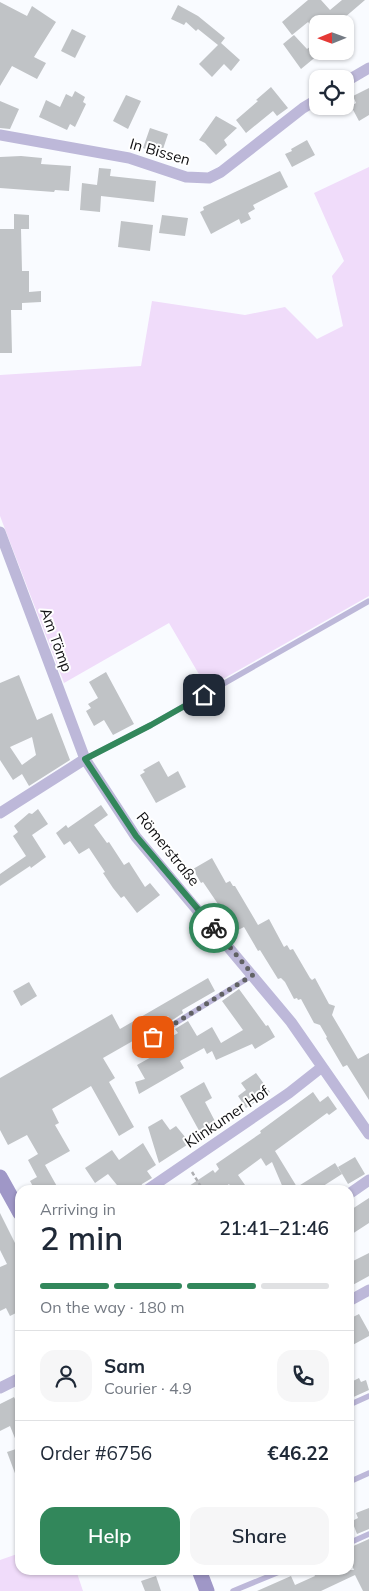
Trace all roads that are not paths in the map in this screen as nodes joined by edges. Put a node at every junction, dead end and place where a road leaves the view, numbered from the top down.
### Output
1 (369, 68) edge
2 (354, 77) edge
3 (309, 104) edge
4 (0, 135) edge
5 (0, 532) edge
6 (369, 600) edge
7 (85, 759) junction
8 (0, 814) edge
9 (253, 975) junction
10 (136, 1047) dead end
11 (322, 1067) junction
12 (369, 1134) edge
13 (0, 1177) edge
14 (369, 1180) edge
15 (154, 1185) edge
16 (354, 1190) edge
17 (15, 1204) edge
18 (369, 1290) edge
19 (354, 1298) edge
20 (15, 1380) edge
21 (0, 1388) edge
22 (369, 1396) edge
23 (354, 1403) edge
24 (369, 1473) edge
25 (354, 1480) edge
26 (369, 1534) edge
27 (354, 1541) edge
28 (201, 1575) edge
29 (272, 1575) edge
30 (207, 1591) edge
31 (233, 1591) edge

1 - 2 street
3 - 4 street, In Bissen
5 - 7 street, Am Tömp
6 - 7 lane
7 - 8 street
7 - 9 street, Römerstraße
9 - 10 lane
9 - 11 street, Römerstraße
11 - 12 street, Römerstraße
11 - 15 street, Klinkumer Hof
13 - 17 main road
14 - 16 street
18 - 19 street
20 - 21 street
22 - 23 lane
24 - 25 lane
26 - 27 lane
28 - 30 main road
29 - 31 lane

